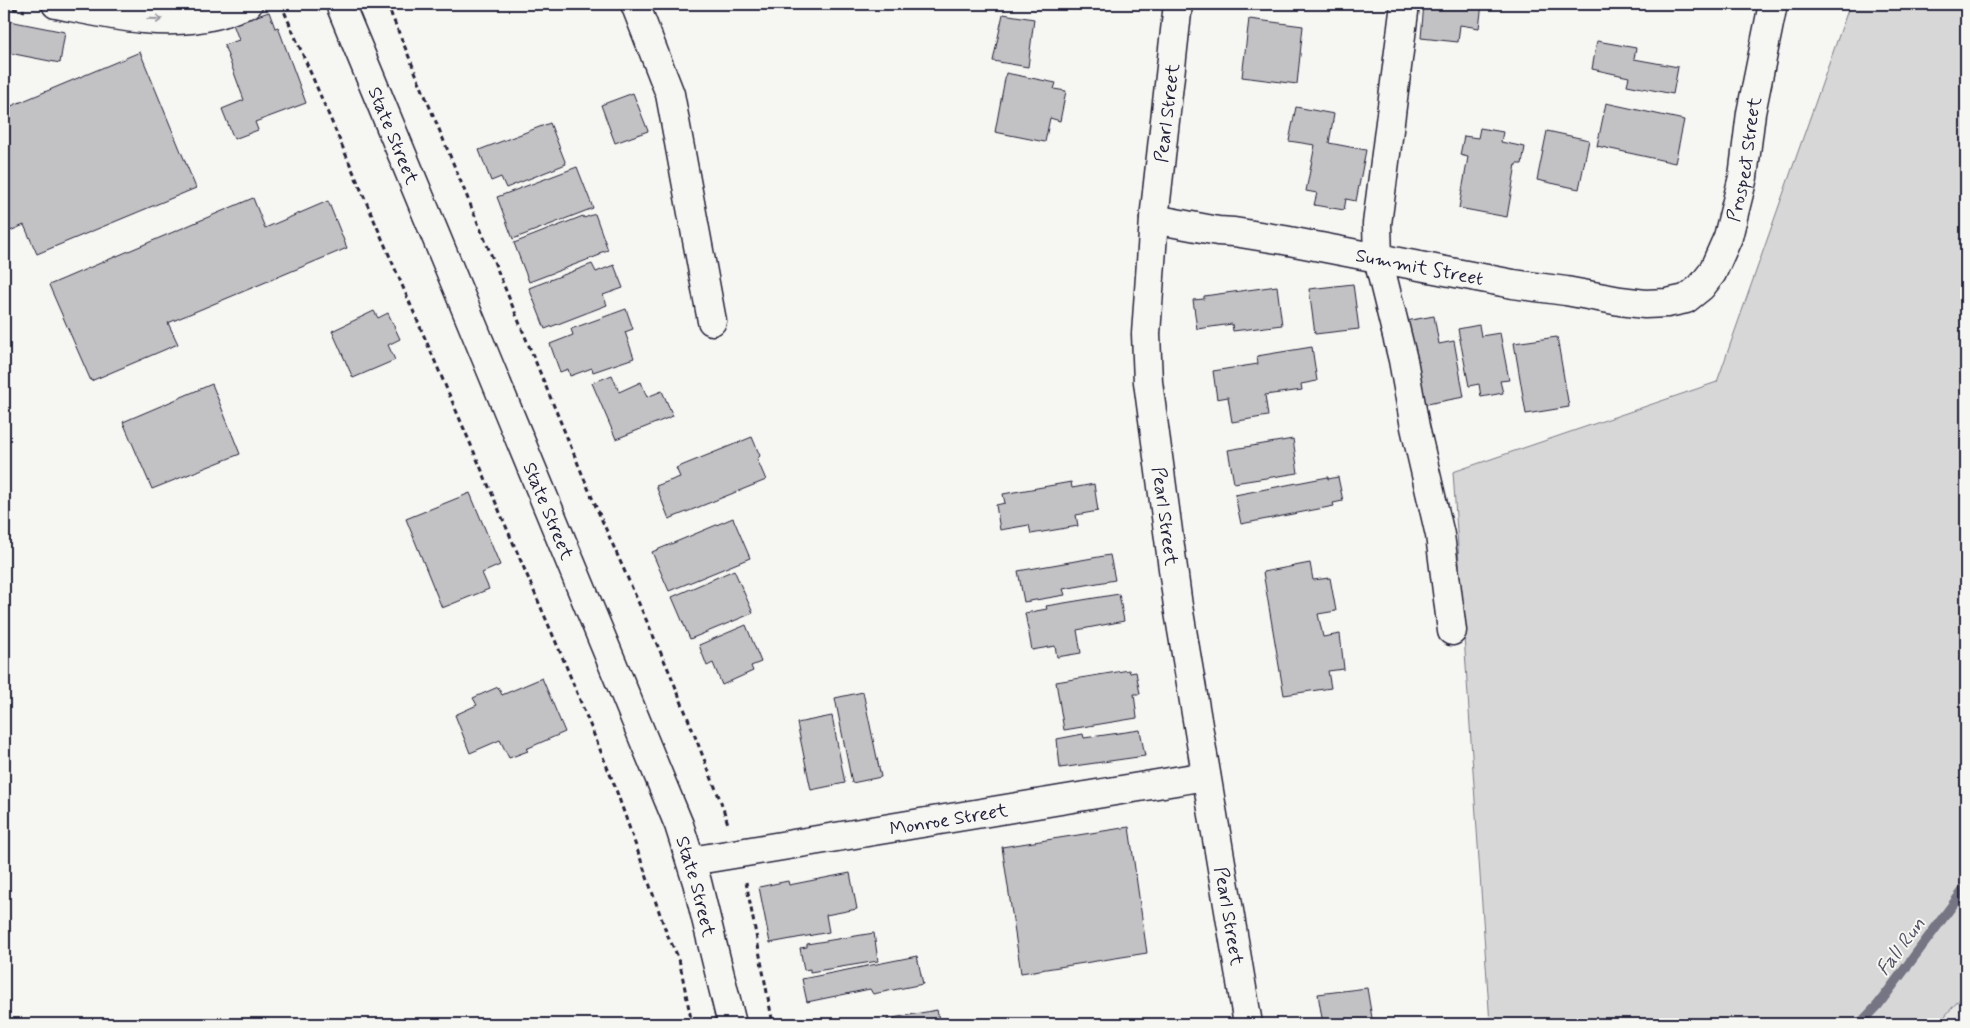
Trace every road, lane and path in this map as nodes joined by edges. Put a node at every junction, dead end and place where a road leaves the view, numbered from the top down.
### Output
1 (56, 4) edge
2 (248, 4) edge
3 (281, 4) edge
4 (340, 4) edge
5 (387, 4) edge
6 (635, 4) edge
7 (1178, 4) edge
8 (1405, 4) edge
9 (1773, 4) edge
10 (1154, 219) junction
11 (1378, 259) junction
12 (1686, 299) joint
13 (712, 321) dead end
14 (1452, 631) dead end
15 (1206, 776) junction
16 (737, 853) junction
17 (691, 860) junction
18 (692, 1024) edge
19 (732, 1024) edge
20 (773, 1024) edge
21 (1248, 1024) edge

1 -> 2 street
3 - 18 path
4 - 17 street, State Street
5 - 16 path
6 - 13 street
7 - 10 street, Pearl Street
8 - 11 street
9 - 12 street, Prospect Street
10 - 11 street, Summit Street
10 - 15 street, Pearl Street
11 - 12 street, Summit Street
11 - 14 street
15 - 16 street, Monroe Street
15 - 21 street, Pearl Street
16 - 17 street, Monroe Street
16 - 20 path
17 - 19 street, State Street

